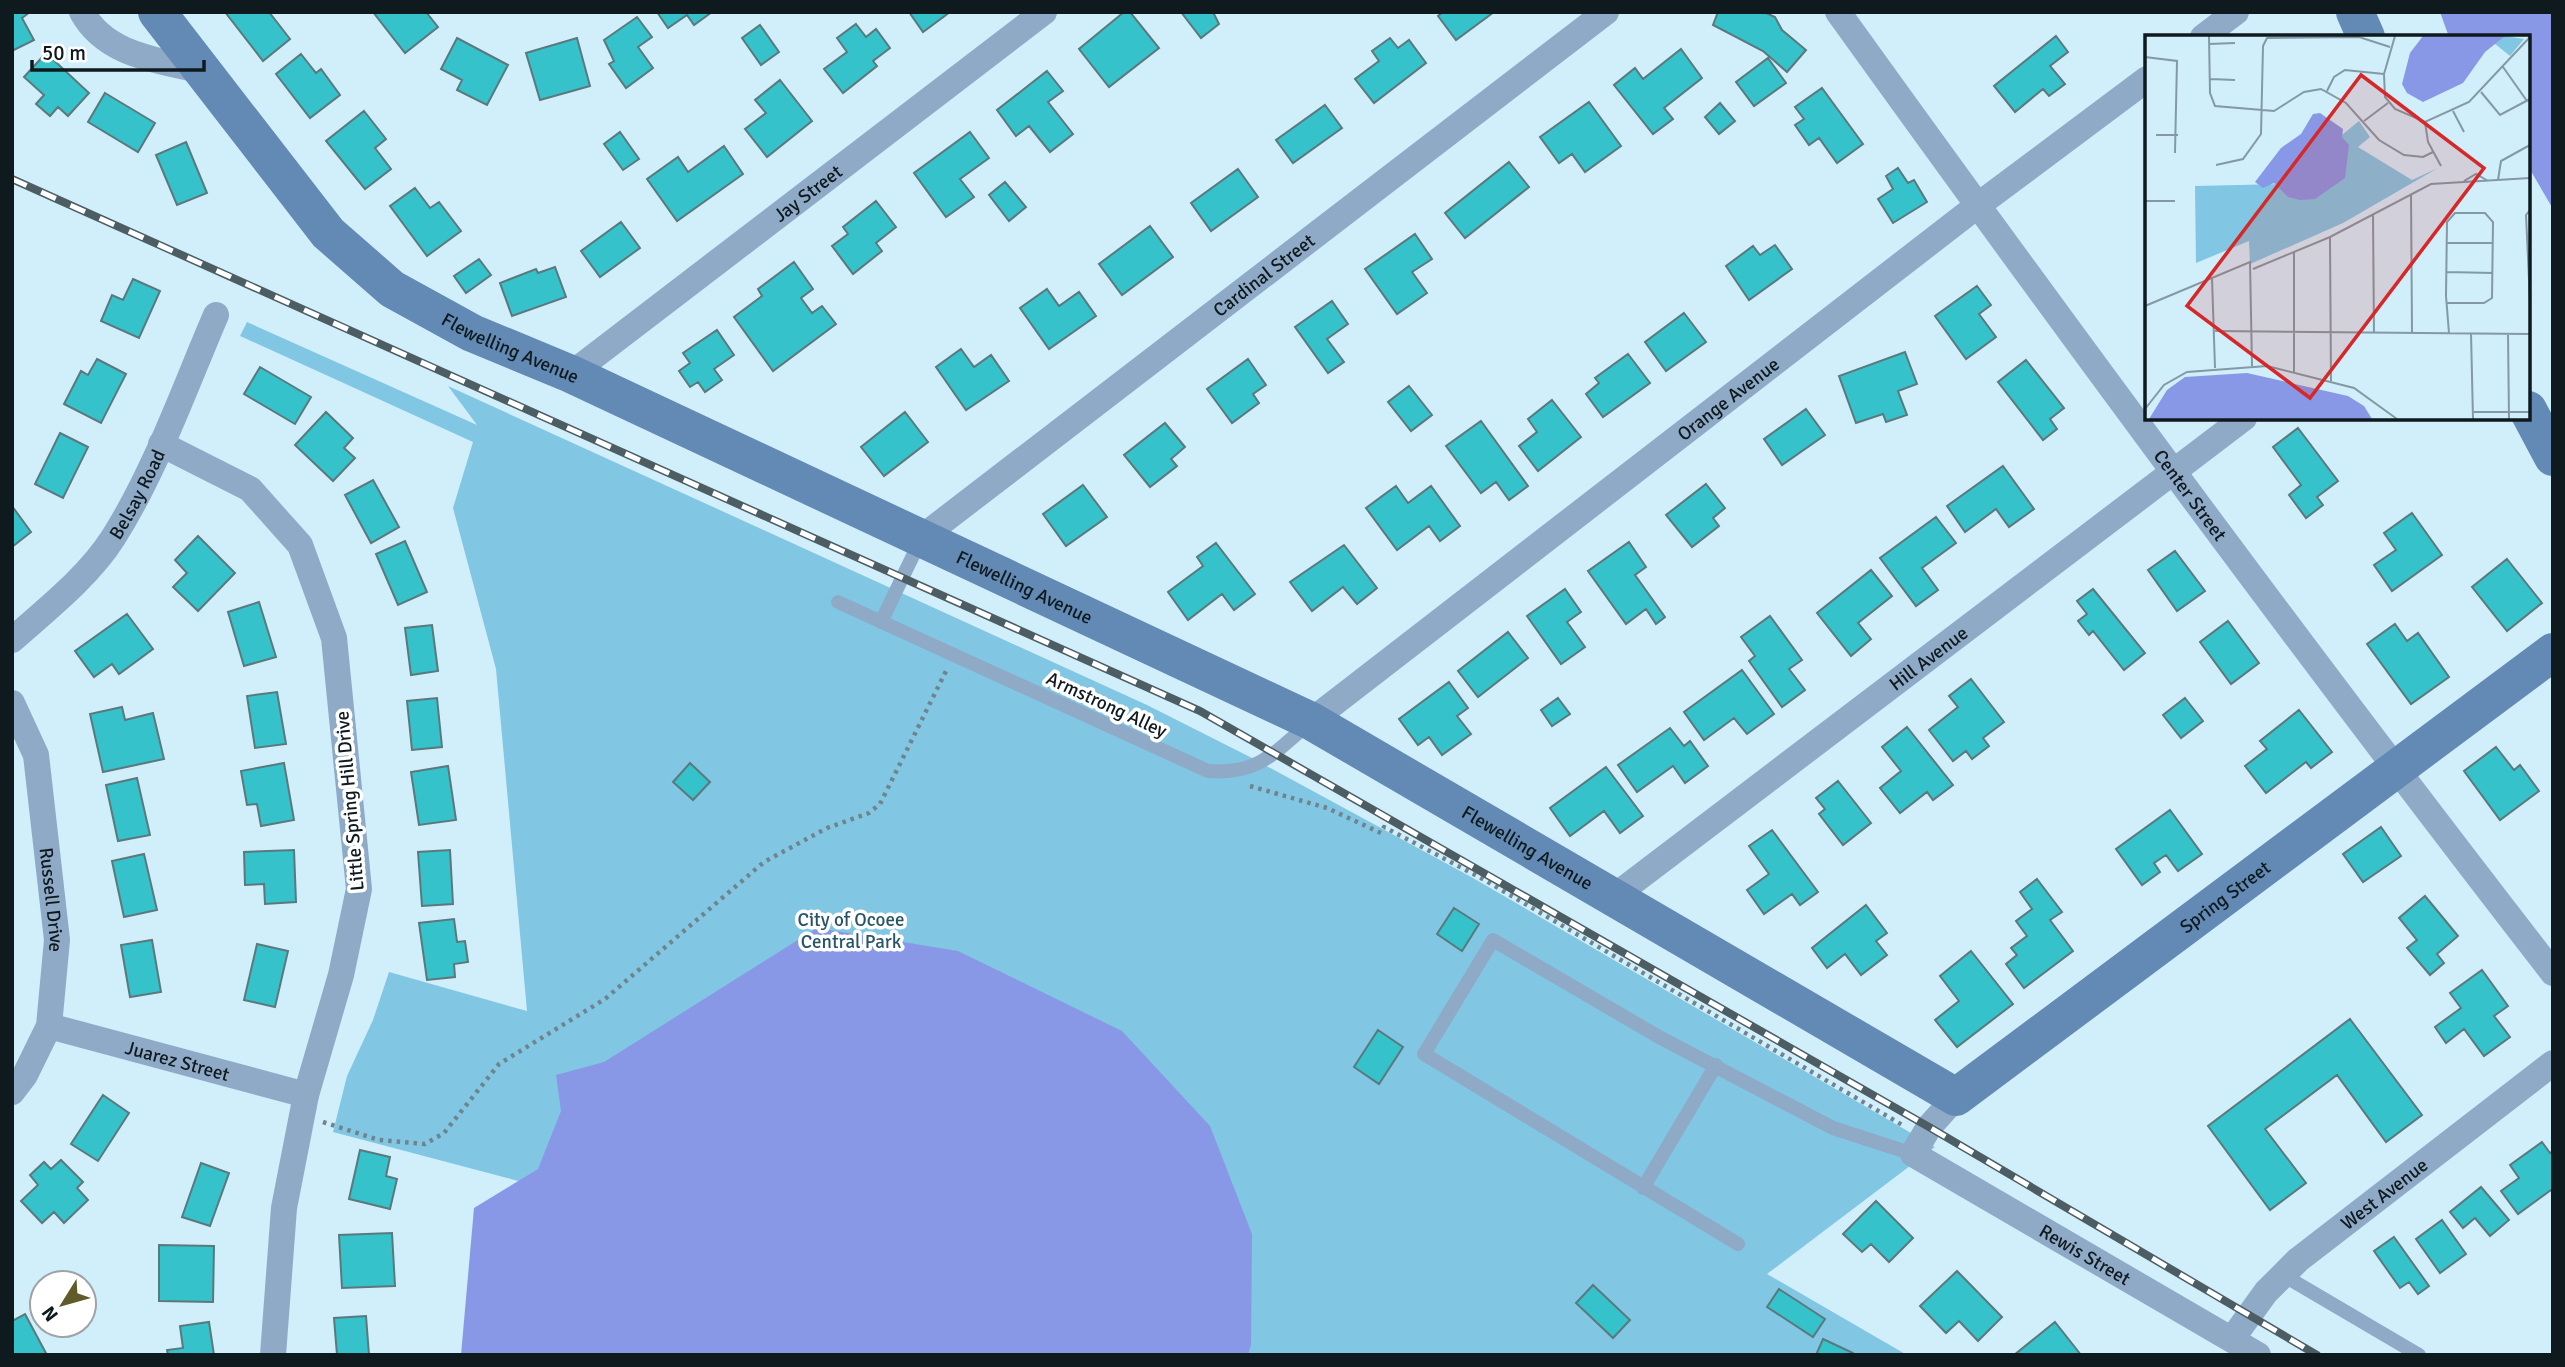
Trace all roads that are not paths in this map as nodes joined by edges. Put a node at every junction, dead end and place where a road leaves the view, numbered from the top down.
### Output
1 (82, 12) edge
2 (157, 12) edge
3 (1044, 12) edge
4 (1606, 12) edge
5 (1838, 12) edge
6 (2236, 12) edge
7 (2355, 12) edge
8 (2206, 35) edge
9 (2365, 35) edge
10 (202, 71) junction
11 (2145, 80) edge
12 (1977, 206) junction
13 (216, 315) dead end
14 (570, 374) junction
15 (2530, 414) edge
16 (2241, 420) edge
17 (161, 444) junction
18 (2553, 457) edge
19 (2175, 471) junction
20 (921, 538) junction
21 (838, 603) dead end
22 (881, 622) junction
23 (12, 640) edge
24 (2553, 652) edge
25 (12, 703) edge
26 (1311, 722) junction
27 (2395, 769) junction
28 (1612, 898) junction
29 (2553, 972) edge
30 (50, 1026) junction
31 (2553, 1063) edge
32 (1716, 1065) junction
33 (12, 1092) edge
34 (1956, 1097) junction
35 (304, 1105) junction
36 (1918, 1146) junction
37 (1643, 1188) junction
38 (1738, 1244) dead end
39 (2283, 1275) junction
40 (2232, 1339) junction
41 (274, 1355) edge
42 (2258, 1355) edge
43 (2419, 1355) edge

1 - 10 street
2 - 10 street, Flewelling Avenue
3 - 14 street, Jay Street
4 - 20 street, Cardinal Street
5 - 12 street, Center Street
6 - 8 street
7 - 9 street
10 - 14 street, Flewelling Avenue
11 - 12 street, Orange Avenue
12 - 19 street, Center Street
12 - 26 street, Orange Avenue
13 - 17 street, Belsay Road
14 - 20 street, Flewelling Avenue
15 - 18 street
16 - 19 street, Hill Avenue
17 - 23 street, Belsay Road
17 - 35 street, Little Spring Hill Drive
19 - 27 street, Center Street
19 - 28 street, Hill Avenue
20 - 22 lane
20 - 26 street, Flewelling Avenue
21 - 22 lane, Armstrong Alley
22 - 26 lane, Armstrong Alley
24 - 27 street, Spring Street
25 - 30 street, Russell Drive
26 - 28 street, Flewelling Avenue
27 - 29 street, Center Street
27 - 34 street, Spring Street
28 - 34 street, Flewelling Avenue
30 - 33 street, Russell Drive
30 - 35 street, Juarez Street
31 - 39 street, West Avenue
32 - 36 lane
32 - 37 lane
32 - 37 lane
34 - 36 street, Spring Street
35 - 41 street, Little Spring Hill Drive
36 - 40 street, Rewis Street
37 - 38 lane
39 - 40 street, West Avenue
39 - 43 lane
40 - 42 street, Rewis Street

